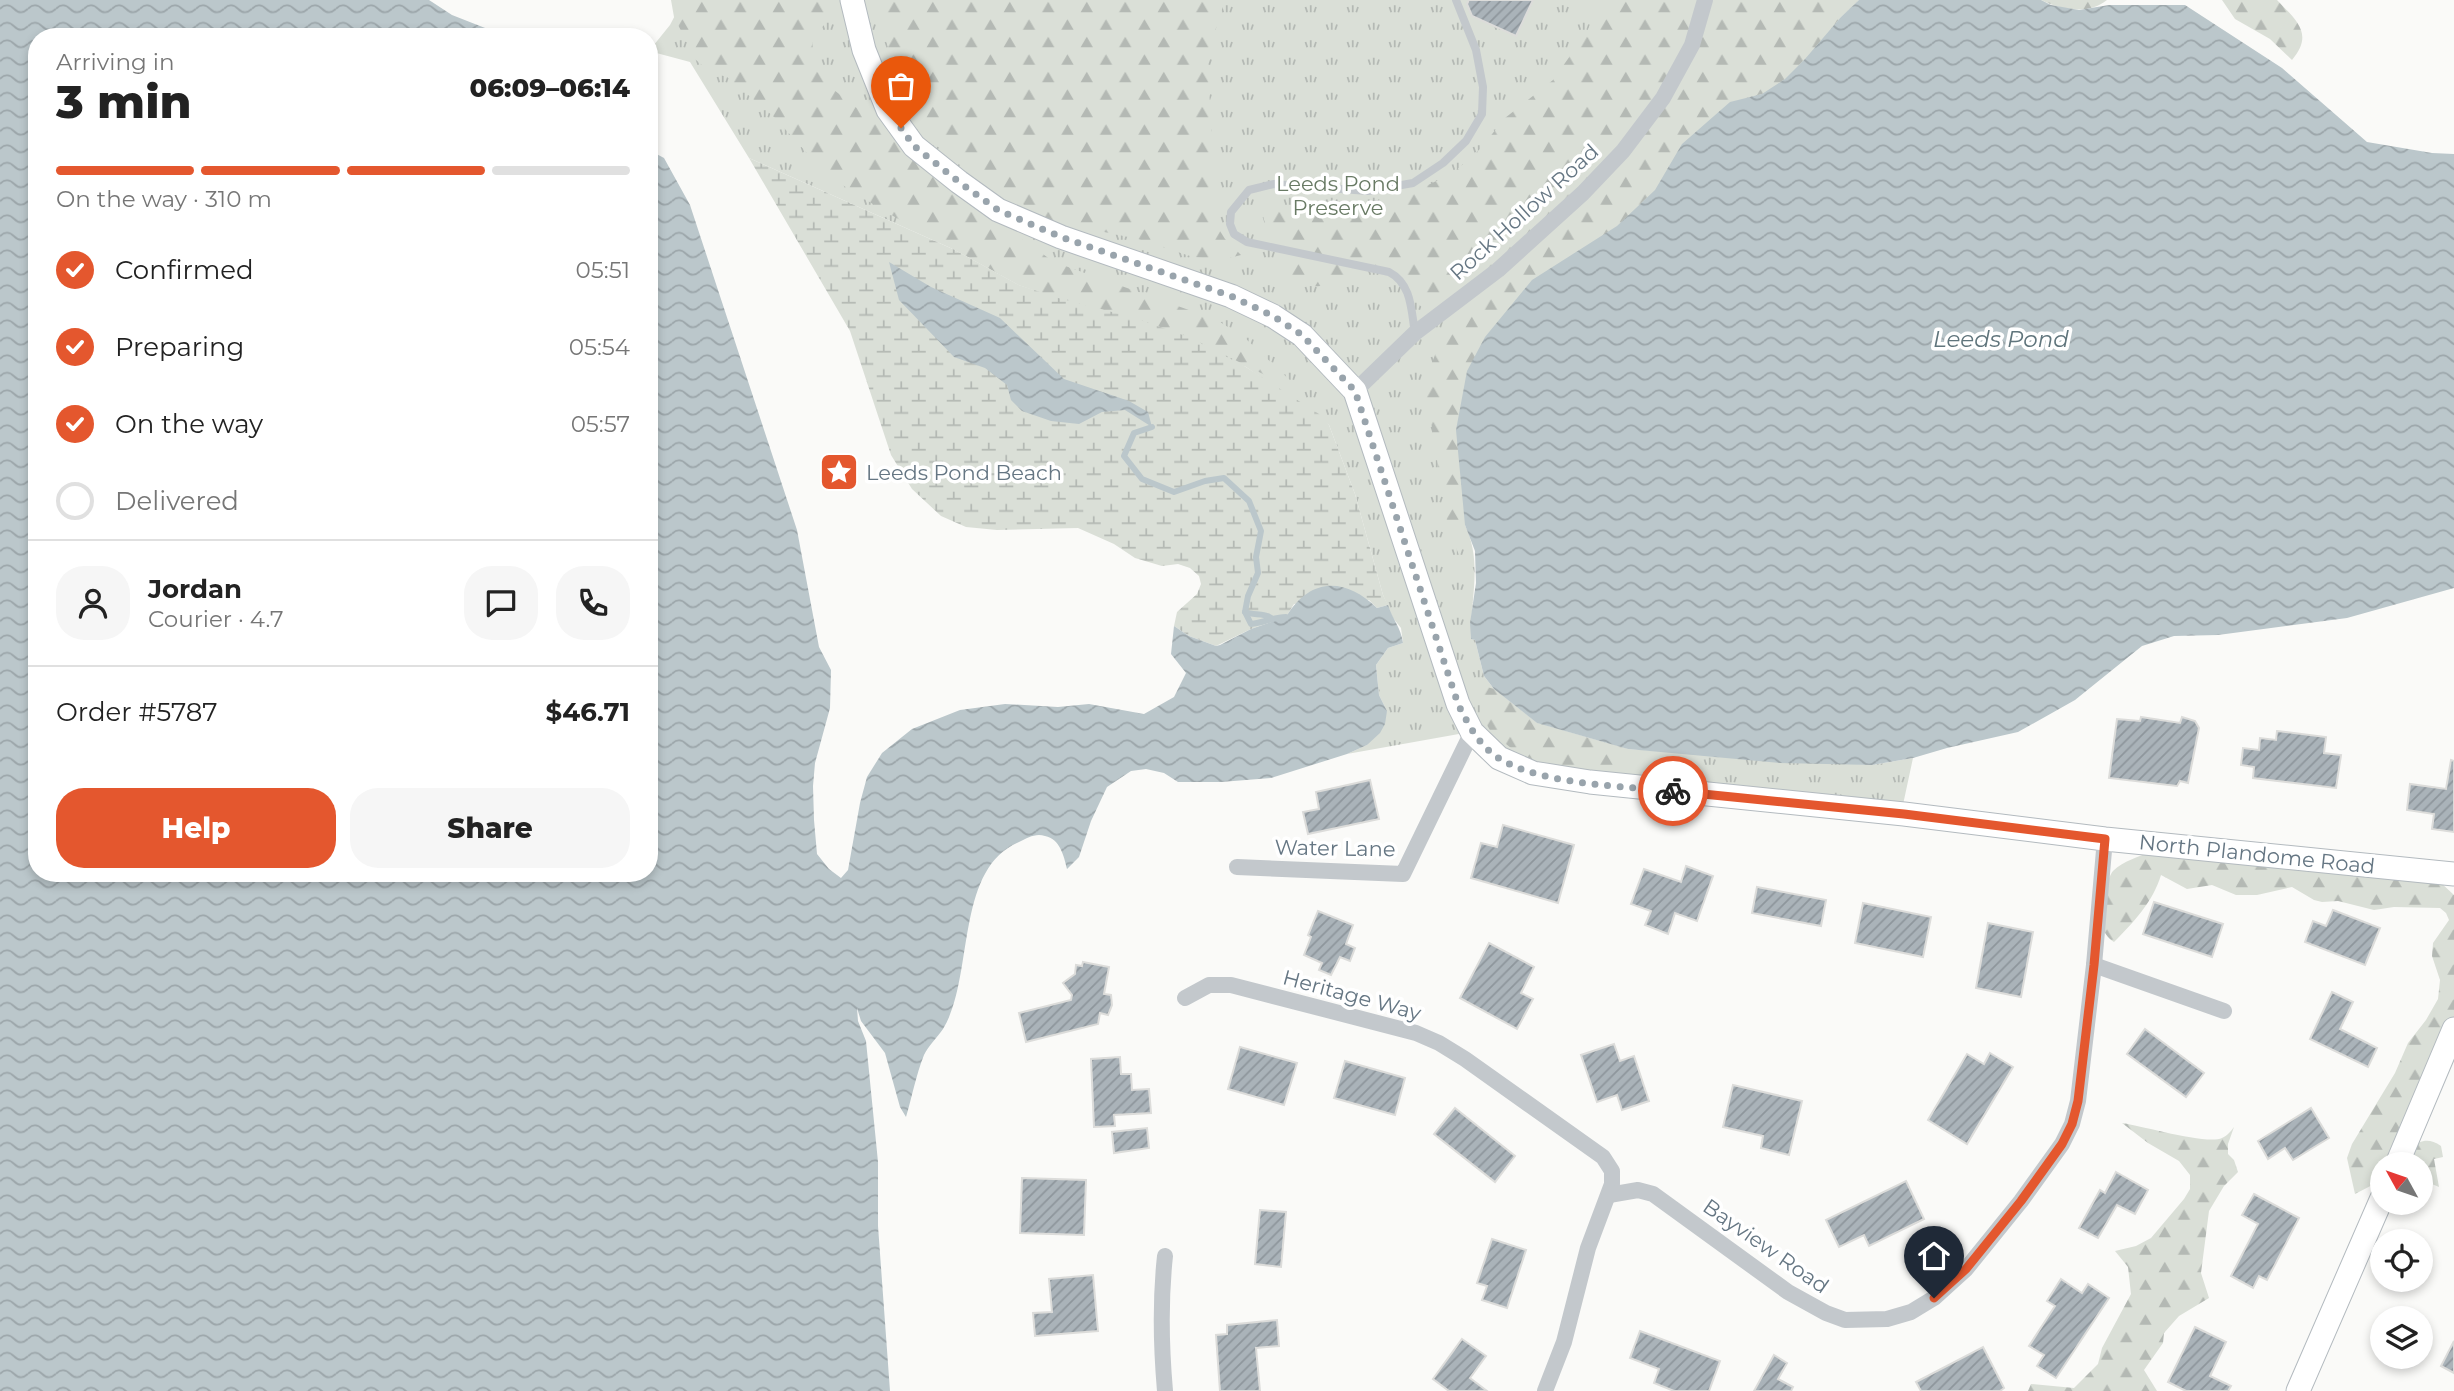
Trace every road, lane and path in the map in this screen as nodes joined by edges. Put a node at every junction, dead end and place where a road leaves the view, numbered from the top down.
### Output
1 (852, 0) edge
2 (1456, 0) edge
3 (1705, 0) edge
4 (1415, 333) junction
5 (1355, 391) junction
6 (1472, 732) junction
7 (2105, 839) junction
8 (1237, 867) dead end
9 (2449, 877) edge
10 (2094, 965) junction
11 (1185, 998) dead end
12 (2224, 1011) dead end
13 (2454, 1029) edge
14 (2449, 1058) edge
15 (2403, 1152) edge
16 (1609, 1195) junction
17 (2375, 1215) edge
18 (1165, 1256) dead end
19 (1165, 1391) edge
20 (1545, 1391) edge
21 (2298, 1391) edge

1 - 5 main road, North Plandome Road
2 - 4 lane
3 - 4 street, Rock Hollow Road
4 - 5 street, Rock Hollow Road
5 - 6 main road, North Plandome Road
6 - 7 main road, North Plandome Road
6 - 8 street, Water Lane
7 - 9 main road, North Plandome Road
7 - 10 street, Bayview Road
10 - 12 street
10 - 16 street, Bayview Road
11 - 16 street, Heritage Way
13 - 14 main road
14 - 15 main road
16 - 20 street
17 - 21 main road
18 - 19 street

